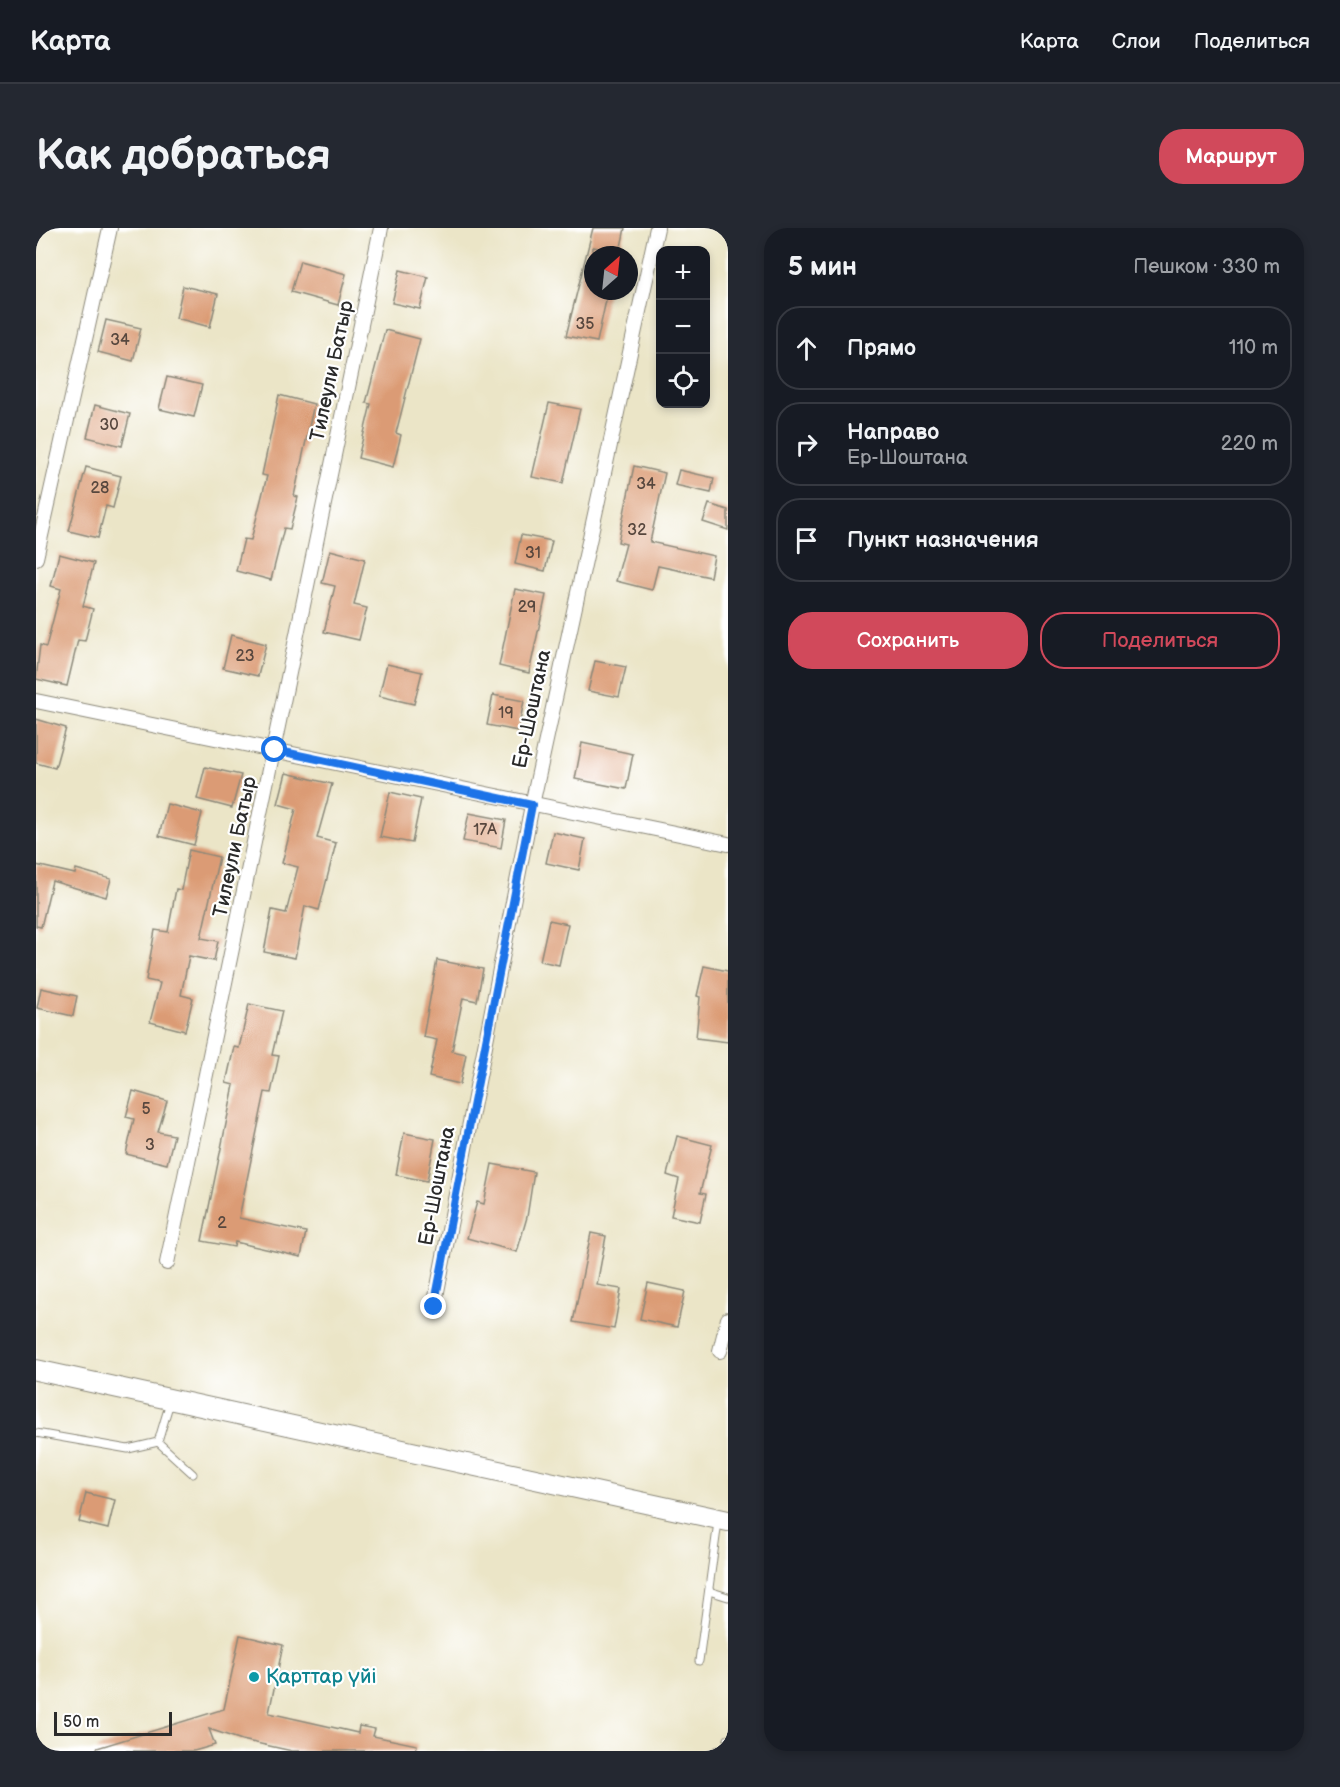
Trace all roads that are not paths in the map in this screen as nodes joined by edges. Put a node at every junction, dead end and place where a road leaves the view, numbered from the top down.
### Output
1 (110, 228) edge
2 (381, 228) edge
3 (657, 228) edge
4 (36, 558) edge
5 (36, 701) edge
6 (275, 750) junction
7 (532, 805) junction
8 (728, 844) edge
9 (167, 1263) dead end
10 (434, 1307) dead end
11 (728, 1319) edge
12 (720, 1351) dead end
13 (36, 1370) edge
14 (171, 1399) junction
15 (36, 1433) edge
16 (158, 1442) junction
17 (193, 1474) dead end
18 (723, 1520) edge
19 (709, 1591) junction
20 (728, 1597) edge
21 (699, 1661) dead end
22 (728, 1739) edge
23 (727, 1749) edge
24 (716, 1751) edge

1 - 4 street
2 - 6 street, Тилеули Батыр
3 - 7 street, Ер-Шоштана
5 - 6 street
6 - 7 street
6 - 9 street, Тилеули Батыр
7 - 8 street
7 - 10 street, Ер-Шоштана
11 - 12 street
13 - 14 main road
14 - 16 lane
14 - 18 main road
15 - 16 lane
16 - 17 lane
18 - 19 lane
19 - 20 lane
19 - 21 lane
22 - 23 lane
23 - 24 lane

